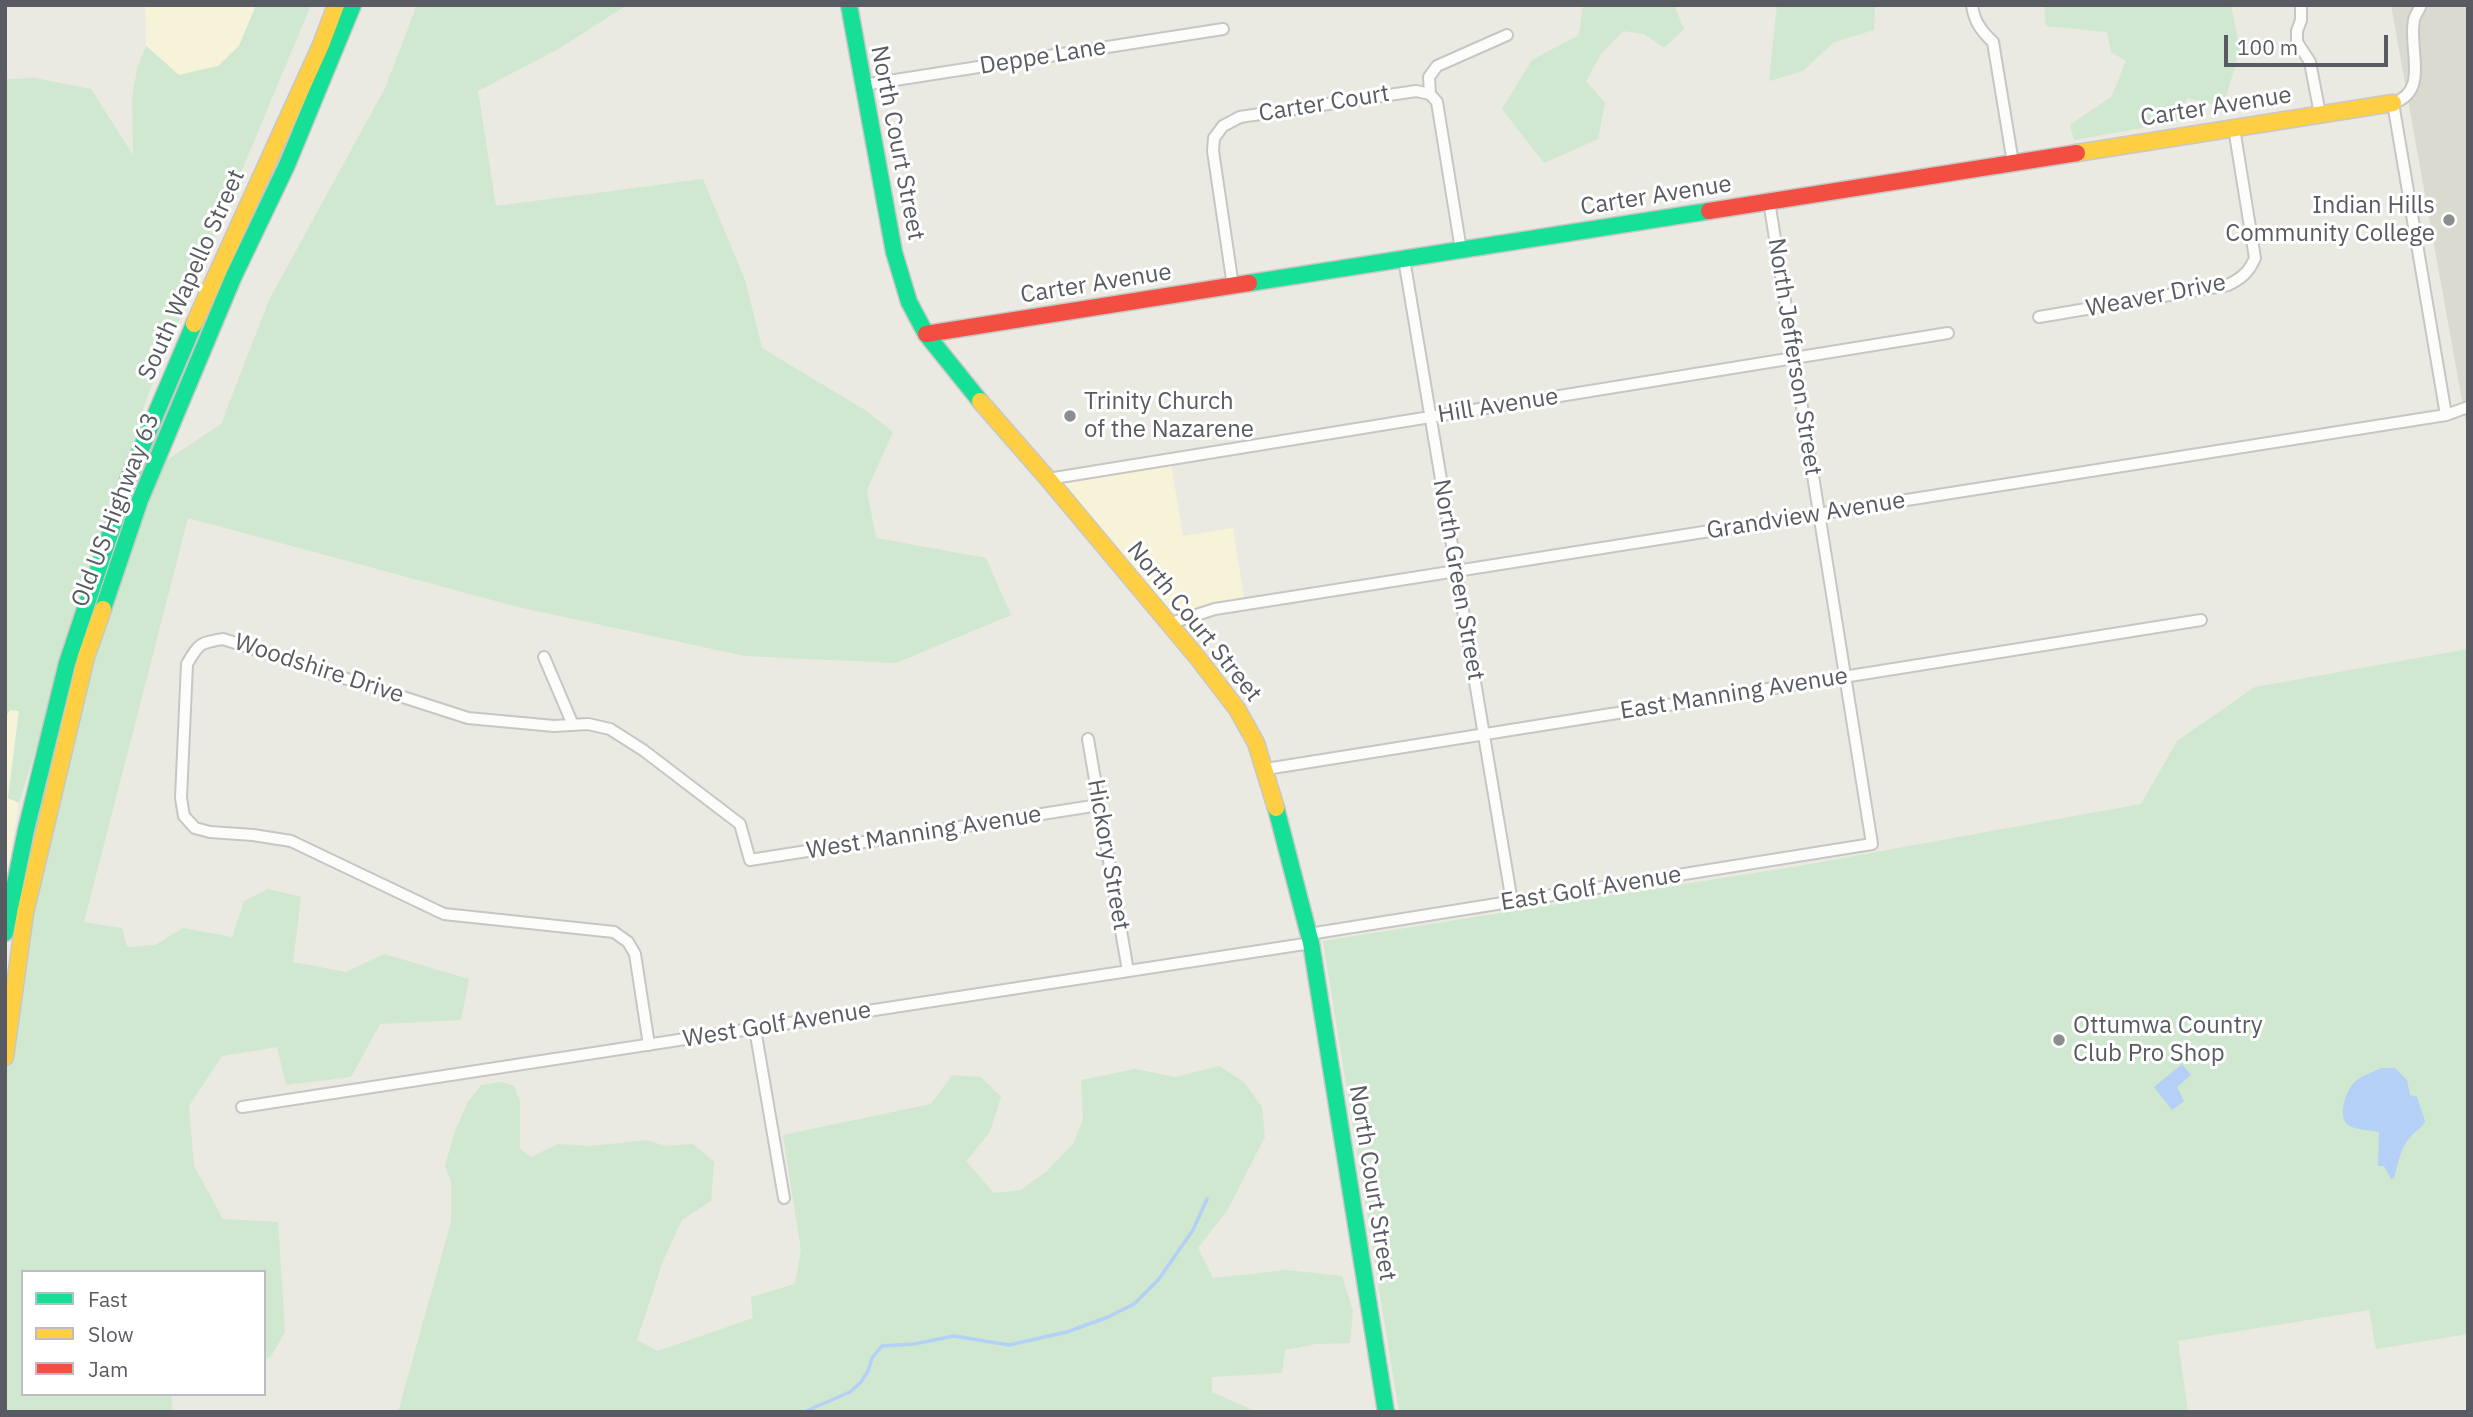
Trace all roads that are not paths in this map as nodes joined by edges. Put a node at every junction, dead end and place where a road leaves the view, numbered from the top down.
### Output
1 (336, 5) edge
2 (353, 5) edge
3 (849, 5) edge
4 (1972, 5) edge
5 (2301, 5) edge
6 (2421, 5) edge
7 (1223, 29) dead end
8 (1507, 35) dead end
9 (863, 85) junction
10 (1430, 94) junction
11 (2393, 103) junction
12 (2320, 114) junction
13 (2234, 128) junction
14 (2013, 163) junction
15 (1769, 201) junction
16 (1461, 250) junction
17 (1404, 259) junction
18 (1233, 286) junction
19 (2039, 317) dead end
20 (1948, 333) dead end
21 (926, 334) junction
22 (1794, 358) junction
23 (2468, 407) edge
24 (2446, 415) junction
25 (1430, 417) junction
26 (1048, 479) junction
27 (1819, 514) junction
28 (1456, 571) junction
29 (2201, 620) dead end
30 (1168, 624) junction
31 (544, 657) dead end
32 (1846, 677) junction
33 (573, 725) junction
34 (1484, 734) junction
35 (1088, 739) dead end
36 (1266, 769) junction
37 (1100, 805) junction
38 (1872, 844) joint
39 (750, 860) joint
40 (1512, 902) junction
41 (13, 911) edge
42 (5, 933) edge
43 (1310, 939) junction
44 (1129, 971) junction
45 (755, 1029) junction
46 (649, 1045) junction
47 (5, 1057) edge
48 (242, 1107) dead end
49 (784, 1198) dead end
50 (1386, 1412) edge

1 - 41 main road, South Wapello Street
2 - 41 main road, Old US Highway 63
3 - 9 main road, North Court Street
4 - 14 street
5 - 12 street
6 - 11 street
7 - 9 street, Deppe Lane
8 - 10 street
9 - 21 main road, North Court Street
10 - 16 street
10 - 18 street, Carter Court
11 - 12 main road, Carter Avenue
11 - 24 street
12 - 13 main road, Carter Avenue
13 - 14 main road, Carter Avenue
13 - 19 street, Weaver Drive
14 - 15 main road, Carter Avenue
15 - 16 main road, Carter Avenue
15 - 22 street, North Jefferson Street
16 - 17 main road, Carter Avenue
17 - 18 main road, Carter Avenue
17 - 25 street, North Green Street
18 - 21 main road, Carter Avenue
20 - 22 street, Hill Avenue
21 - 26 main road, North Court Street
22 - 25 street, Hill Avenue
22 - 27 street, North Jefferson Street
23 - 24 street, Grandview Avenue
24 - 27 street, Grandview Avenue
25 - 26 street, Hill Avenue
25 - 28 street, North Green Street
26 - 30 main road, North Court Street
27 - 28 street, Grandview Avenue
27 - 32 street, North Jefferson Street
28 - 30 street, Grandview Avenue
28 - 34 street, North Green Street
29 - 32 street, East Manning Avenue
30 - 36 main road, North Court Street
31 - 33 street
32 - 34 street, East Manning Avenue
32 - 38 street, North Jefferson Street
33 - 39 street, Woodshire Drive
33 - 46 street, Woodshire Drive
34 - 36 street, East Manning Avenue
34 - 40 street, North Green Street
35 - 37 street, Hickory Street
36 - 43 main road, North Court Street
37 - 39 street, West Manning Avenue
37 - 44 street, Hickory Street
38 - 40 street, East Golf Avenue
40 - 43 street, East Golf Avenue
41 - 42 main road, South Wapello Street
41 - 47 main road, Old US Highway 63
43 - 44 street, West Golf Avenue
43 - 50 main road, North Court Street
44 - 45 street, West Golf Avenue
45 - 46 street, West Golf Avenue
45 - 49 street
46 - 48 street, West Golf Avenue

